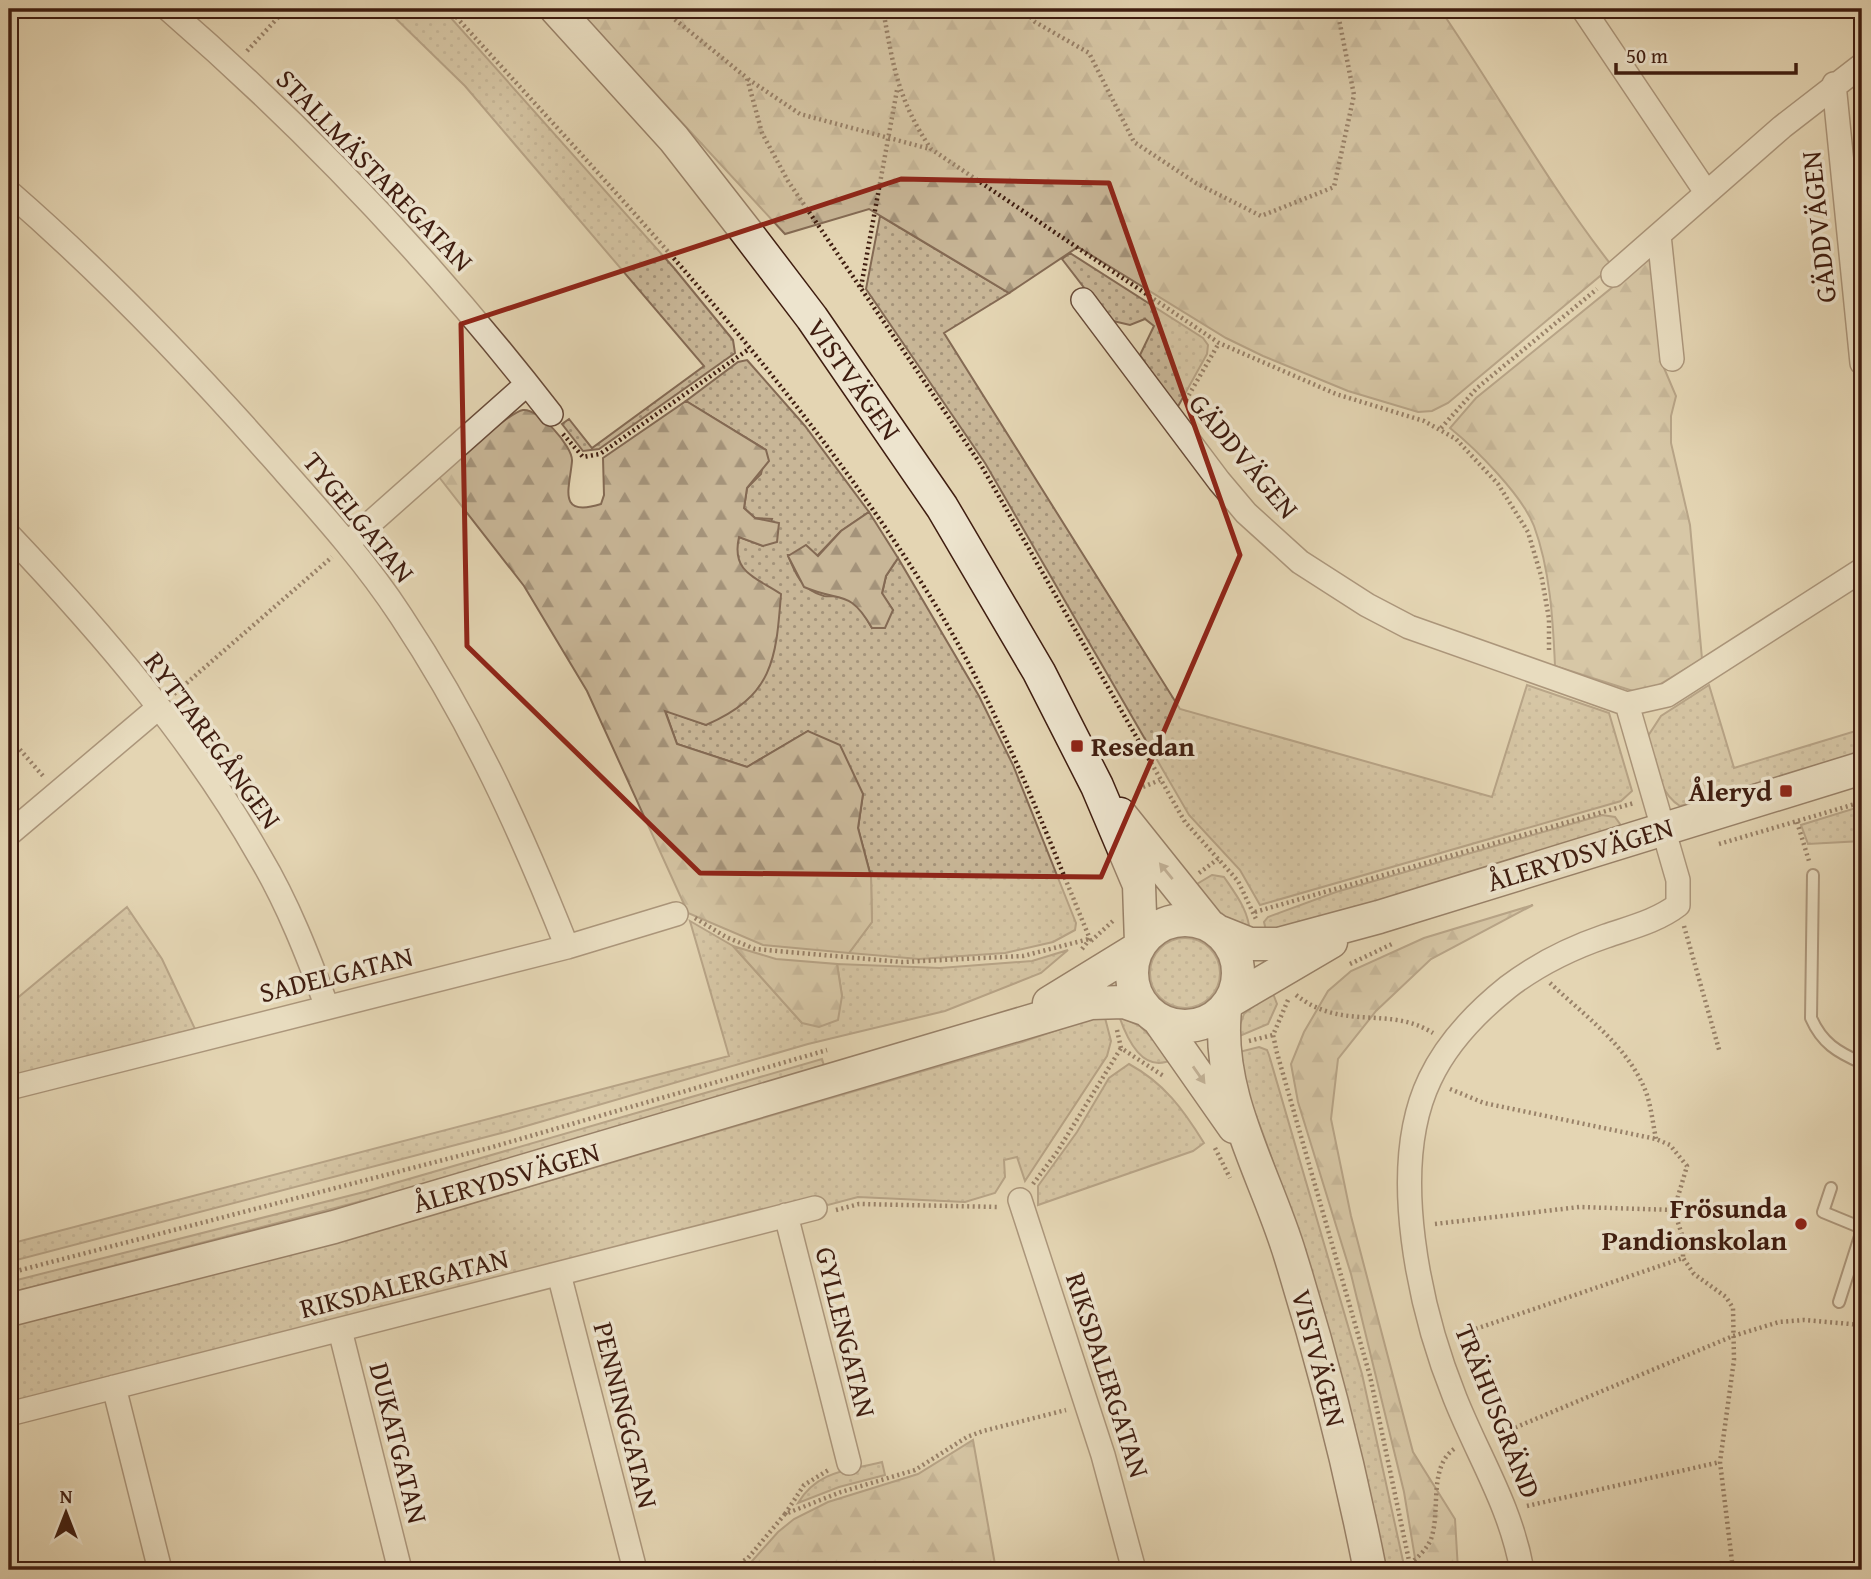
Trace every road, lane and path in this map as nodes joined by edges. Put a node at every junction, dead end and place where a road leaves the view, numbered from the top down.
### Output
1 (168, 9) edge
2 (286, 9) edge
3 (449, 9) edge
4 (556, 9) edge
5 (662, 9) edge
6 (883, 9) edge
7 (1023, 9) edge
8 (1337, 9) edge
9 (1583, 9) edge
10 (1862, 65) edge
11 (232, 67) junction
12 (747, 78) junction
13 (1834, 85) junction
14 (898, 88) junction
15 (889, 139) junction
16 (931, 149) junction
17 (9, 192) edge
18 (1706, 192) junction
19 (1659, 235) junction
20 (1612, 275) joint
21 (861, 288) junction
22 (1083, 299) dead end
23 (1860, 320) edge
24 (1219, 343) junction
25 (749, 349) junction
26 (1672, 359) dead end
27 (1862, 363) edge
28 (527, 383) junction
29 (551, 414) joint
30 (1175, 421) junction
31 (1441, 428) junction
32 (9, 535) edge
33 (348, 543) junction
34 (1862, 570) edge
35 (1544, 675) junction
36 (1627, 704) junction
37 (158, 708) junction
38 (9, 737) edge
39 (1862, 768) edge
40 (1160, 780) junction
41 (1097, 786) junction
42 (1138, 789) dead end
43 (58, 793) junction
44 (1652, 797) junction
45 (1862, 802) edge
46 (1792, 810) dead end
47 (1797, 822) junction
48 (9, 834) edge
49 (1667, 843) junction
50 (1813, 875) joint
51 (1678, 905) junction
52 (676, 914) joint
53 (1379, 917) junction
54 (1214, 928) junction
55 (1090, 939) junction
56 (1399, 941) dead end
57 (1139, 946) junction
58 (567, 947) junction
59 (1078, 954) dead end
60 (1534, 968) junction
61 (1339, 969) dead end
62 (1307, 989) dead end
63 (1296, 995) junction
64 (1228, 1005) junction
65 (327, 1007) junction
66 (1153, 1015) junction
67 (999, 1031) junction
68 (1451, 1045) junction
69 (838, 1047) dead end
70 (1121, 1048) dead end
71 (1720, 1053) dead end
72 (1862, 1062) edge
73 (1429, 1081) junction
74 (9, 1088) edge
75 (1656, 1139) junction
76 (1251, 1152) junction
77 (1831, 1188) dead end
78 (1020, 1200) junction
79 (815, 1208) joint
80 (1674, 1210) junction
81 (786, 1215) junction
82 (1414, 1227) junction
83 (1862, 1229) edge
84 (1683, 1258) junction
85 (9, 1273) edge
86 (559, 1274) junction
87 (1839, 1302) dead end
88 (9, 1310) edge
89 (1862, 1325) edge
90 (340, 1330) junction
91 (1733, 1336) junction
92 (1437, 1342) junction
93 (114, 1387) junction
94 (1088, 1404) junction
95 (9, 1414) edge
96 (1477, 1443) junction
97 (1720, 1462) junction
98 (849, 1463) joint
99 (1507, 1510) junction
100 (785, 1514) junction
101 (1411, 1567) edge
102 (160, 1570) edge
103 (400, 1570) edge
104 (635, 1570) edge
105 (730, 1570) edge
106 (1135, 1570) edge
107 (1370, 1570) edge
108 (1522, 1570) edge
109 (1727, 1570) edge
110 (1733, 1570) edge

1 - 11 street, STALLMÄSTAREGATAN
2 - 11 path
3 - 25 path
4 - 41 main road, VISTVÄGEN
5 - 12 path
6 - 14 path
7 - 8 path
9 - 18 street
10 - 13 street
11 - 28 street, STALLMÄSTAREGATAN
12 - 15 path
12 - 21 path
13 - 18 street
13 - 23 street, GÄDDVÄGEN
14 - 15 path
14 - 16 path
15 - 16 path
15 - 21 path
16 - 24 path
17 - 33 street, TYGELGATAN
18 - 19 street
19 - 20 street
19 - 26 street
20 - 31 path
21 - 40 path
22 - 30 street, GÄDDVÄGEN
23 - 27 street, GÄDDVÄGEN
24 - 30 path
24 - 31 path
25 - 29 path
25 - 55 path
28 - 29 street, STALLMÄSTAREGATAN
28 - 33 street
30 - 35 street, GÄDDVÄGEN
31 - 35 path
32 - 37 street, RYTTAREGÅNGEN
33 - 37 path
33 - 58 street, TYGELGATAN
34 - 36 street
35 - 36 street, GÄDDVÄGEN
36 - 44 street
37 - 43 street
37 - 65 street, RYTTAREGÅNGEN
38 - 43 path
39 - 49 main road, ÅLERYDSVÄGEN
40 - 42 path
40 - 44 path
54 -> 41 main road, VISTVÄGEN
41 - 57 main road, VISTVÄGEN
43 - 48 street
44 - 49 street
45 - 47 path
46 - 47 path
47 - 49 path
47 - 50 path
49 - 51 street
49 - 53 main road, ÅLERYDSVÄGEN
50 - 72 lane
51 - 60 street, TRÄHUSGRÄND
51 - 71 path
52 - 55 path
52 - 58 street, SADELGATAN
53 - 54 main road, ÅLERYDSVÄGEN
53 - 64 main road, ÅLERYDSVÄGEN
54 - 57 main road
54 - 64 main road
55 - 59 path
56 - 61 path
57 - 66 main road
57 - 67 main road, ÅLERYDSVÄGEN
58 - 65 street, SADELGATAN
60 - 68 street, TRÄHUSGRÄND
60 - 75 path
62 - 63 path
63 - 68 path
63 - 101 path
64 - 66 main road
64 - 76 main road, VISTVÄGEN
65 - 74 street, SADELGATAN
66 - 67 main road, ÅLERYDSVÄGEN
66 -> 76 main road, VISTVÄGEN
67 - 88 main road, ÅLERYDSVÄGEN
68 - 73 street, TRÄHUSGRÄND
69 - 85 path
70 - 78 path
73 - 75 path
73 - 82 street, TRÄHUSGRÄND
75 - 80 path
76 - 107 main road, VISTVÄGEN
77 - 83 lane
78 - 79 path
78 - 94 street, RIKSDALERGATAN
79 - 81 street, RIKSDALERGATAN
80 - 82 path
80 - 84 path
81 - 86 street, RIKSDALERGATAN
81 - 98 street, GYLLENGATAN
82 - 92 street, TRÄHUSGRÄND
83 - 87 lane
84 - 91 path
84 - 92 path
86 - 90 street, RIKSDALERGATAN
86 - 104 street, PENNINGGATAN
89 - 91 path
90 - 93 street, RIKSDALERGATAN
90 - 103 street, DUKATGATAN
91 - 96 path
91 - 97 path
92 - 96 street, TRÄHUSGRÄND
93 - 95 street, RIKSDALERGATAN
93 - 102 street
94 - 100 path
94 - 106 street, RIKSDALERGATAN
96 - 99 street, TRÄHUSGRÄND
96 - 101 path
97 - 99 path
97 - 110 path
98 - 100 path
99 - 108 street, TRÄHUSGRÄND
100 - 105 path
109 - 110 path

